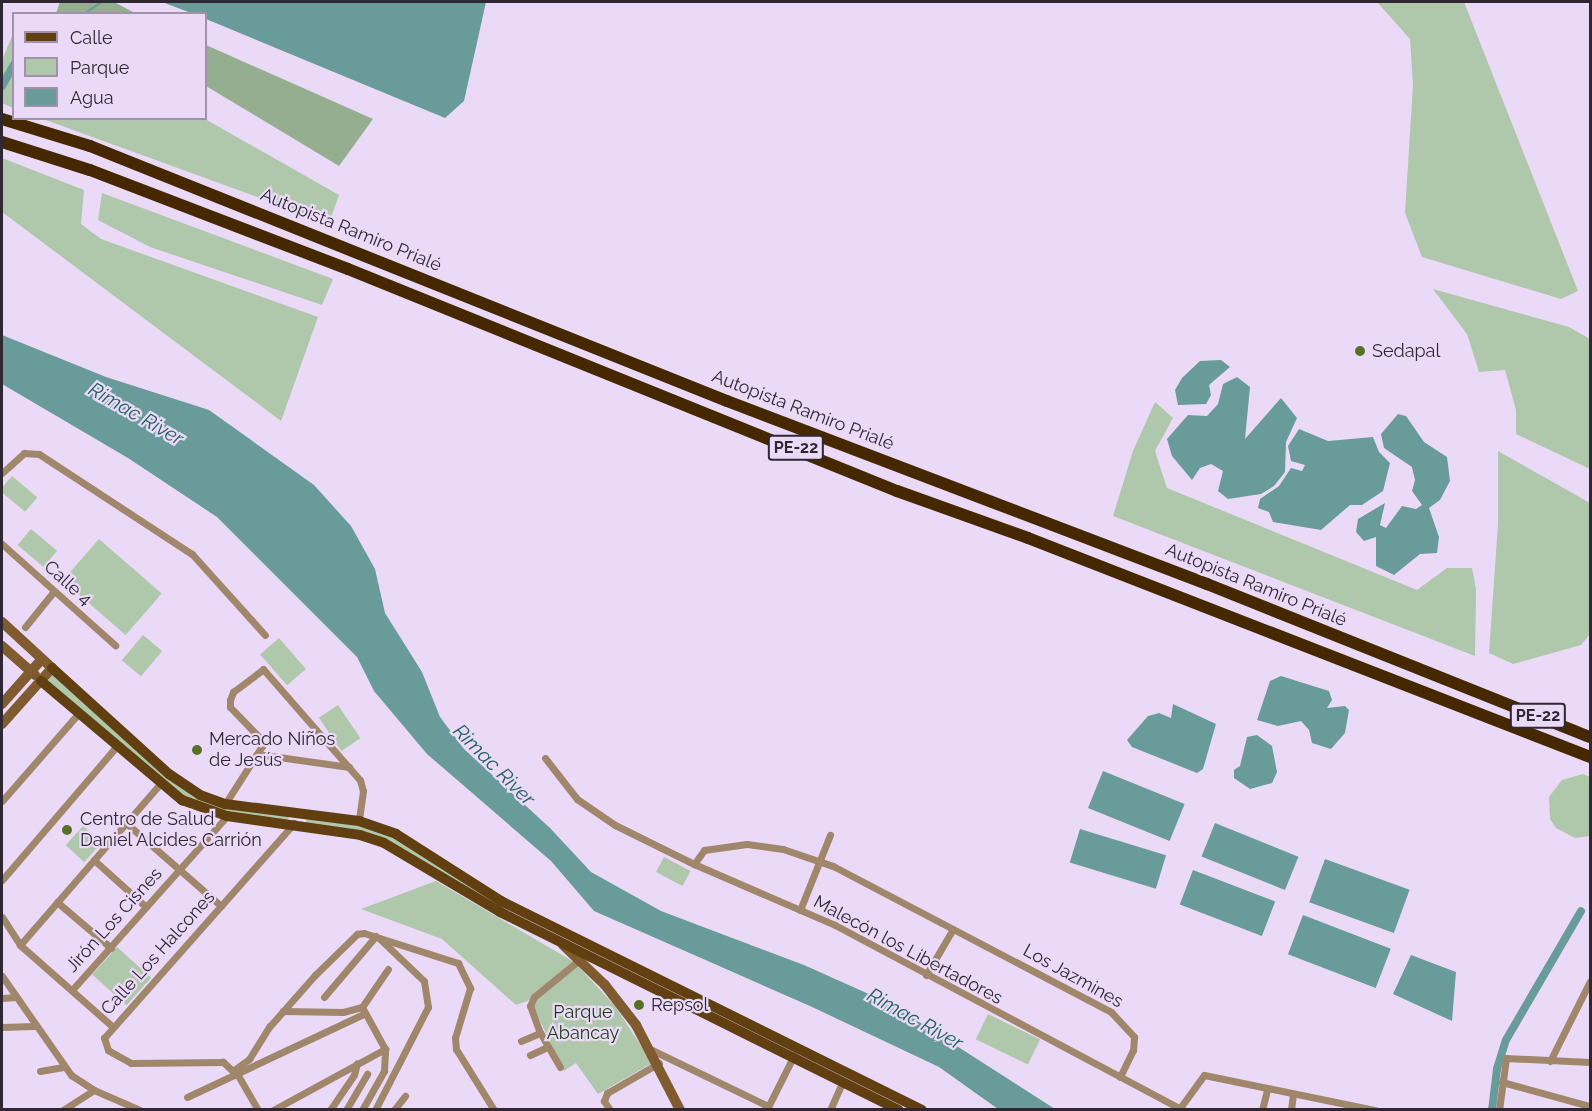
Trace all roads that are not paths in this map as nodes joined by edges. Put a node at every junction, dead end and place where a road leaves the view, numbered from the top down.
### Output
1 (2, 119) edge
2 (2, 142) edge
3 (2, 473) edge
4 (2, 544) edge
5 (54, 591) junction
6 (2, 622) edge
7 (25, 627) dead end
8 (264, 635) dead end
9 (115, 645) dead end
10 (2, 646) edge
11 (42, 659) junction
12 (52, 668) junction
13 (31, 672) junction
14 (41, 681) junction
15 (2, 704) edge
16 (78, 714) junction
17 (2, 724) edge
18 (1590, 737) edge
19 (116, 747) junction
20 (257, 754) junction
21 (1590, 757) edge
22 (545, 758) dead end
23 (350, 767) junction
24 (160, 784) junction
25 (2, 801) edge
26 (225, 804) junction
27 (300, 813) junction
28 (227, 816) junction
29 (359, 821) junction
30 (126, 823) junction
31 (293, 824) junction
32 (830, 835) dead end
33 (94, 860) junction
34 (820, 861) junction
35 (694, 864) junction
36 (179, 870) junction
37 (2, 879) edge
38 (57, 902) junction
39 (221, 906) junction
40 (146, 907) junction
41 (800, 910) junction
42 (526, 913) junction
43 (2, 917) edge
44 (952, 929) junction
45 (376, 936) junction
46 (554, 938) junction
47 (20, 945) junction
48 (111, 948) junction
49 (579, 960) junction
50 (388, 969) dead end
51 (926, 975) junction
52 (2, 976) edge
53 (1590, 981) edge
54 (72, 990) junction
55 (16, 997) junction
56 (324, 997) dead end
57 (2, 998) edge
58 (362, 1010) junction
59 (283, 1011) junction
60 (34, 1026) junction
61 (112, 1026) junction
62 (2, 1027) edge
63 (540, 1033) junction
64 (521, 1041) dead end
65 (547, 1047) junction
66 (652, 1050) junction
67 (383, 1051) junction
68 (796, 1051) junction
69 (530, 1055) dead end
70 (1550, 1061) junction
71 (1590, 1062) edge
72 (357, 1063) junction
73 (659, 1063) junction
74 (62, 1067) junction
75 (560, 1067) dead end
76 (40, 1071) dead end
77 (236, 1073) junction
78 (367, 1074) dead end
79 (1120, 1077) junction
80 (843, 1081) junction
81 (1502, 1082) junction
82 (94, 1090) junction
83 (1267, 1090) junction
84 (1293, 1094) junction
85 (405, 1096) dead end
86 (187, 1097) dead end
87 (1323, 1100) junction
88 (1590, 1106) edge
89 (768, 1108) edge
90 (895, 1108) edge
91 (138, 1109) edge
92 (1181, 1109) edge
93 (63, 1110) edge
94 (258, 1110) edge
95 (273, 1110) edge
96 (330, 1110) edge
97 (346, 1110) edge
98 (362, 1110) edge
99 (375, 1110) edge
100 (394, 1110) edge
101 (494, 1110) edge
102 (610, 1110) edge
103 (680, 1110) edge
104 (830, 1110) edge
105 (922, 1110) edge
106 (1262, 1110) edge
107 (1291, 1110) edge
108 (1321, 1110) edge
109 (1375, 1110) edge
110 (1498, 1110) edge

1 - 18 highway, Autopista Ramiro Prialé / PE-22
2 - 21 highway, Autopista Ramiro Prialé / PE-22
3 - 8 street
4 - 5 street, Calle 4
5 - 7 street
5 - 9 street, Calle 4
6 - 11 main road
10 - 13 main road
11 - 12 main road
11 - 13 main road
12 - 14 main road
12 - 26 main road
13 - 14 main road
13 - 15 main road
14 - 16 main road
14 - 17 main road
16 - 19 main road
16 - 25 street
19 - 24 main road
19 - 37 street
20 - 23 street
20 - 23 street
20 - 26 street
22 - 35 street, Malecón los Libertadores
23 - 29 street
24 - 28 main road
24 - 30 street
26 - 27 main road
27 - 29 main road
27 - 31 street, Calle Los Halcones
28 - 31 main road
28 - 36 street, Jirón Los Cisnes
29 - 42 main road
30 - 33 street
30 - 36 street
31 - 39 street, Calle Los Halcones
31 - 46 main road
32 - 34 street
33 - 38 street
33 - 40 street
34 - 35 street
34 - 41 street
34 - 44 street
35 - 41 street, Malecón los Libertadores
36 - 39 street
36 - 40 street, Jirón Los Cisnes
38 - 47 street
38 - 48 street
39 - 61 street, Calle Los Halcones
40 - 48 street, Jirón Los Cisnes
41 - 51 street, Malecón los Libertadores
42 - 46 main road
42 - 68 main road
43 - 47 street
44 - 51 street
44 - 79 street, Los Jazmines
45 - 56 street
45 - 59 street
45 - 99 street
45 - 101 street
46 - 49 main road
46 - 68 main road
47 - 54 street
48 - 54 street, Jirón Los Cisnes
49 - 63 street
49 - 66 main road
50 - 58 street
51 - 79 street, Malecón los Libertadores
52 - 55 street
53 - 70 street
54 - 61 street
55 - 57 street
55 - 60 street
58 - 59 street
58 - 67 street
58 - 77 street
59 - 77 street
60 - 62 street
60 - 74 street
61 - 77 street, Calle Los Halcones
63 - 64 street
63 - 65 street
65 - 69 street
65 - 75 street
66 - 73 main road
66 - 89 street
67 - 72 street
67 - 98 street
68 - 80 main road
68 - 89 street
68 - 105 main road
70 - 71 street
70 - 81 street
72 - 95 street
72 - 96 street
73 - 102 street
73 - 103 main road
74 - 76 street
74 - 82 street
77 - 86 street
77 - 94 street
78 - 97 street
79 - 92 street, Malecón los Libertadores
80 - 90 main road
80 - 104 street
81 - 88 street
81 - 110 street
82 - 91 street
82 - 93 street
83 - 84 street
83 - 92 street
83 - 106 street
84 - 87 street
84 - 107 street
85 - 100 street
87 - 108 street
87 - 109 street

